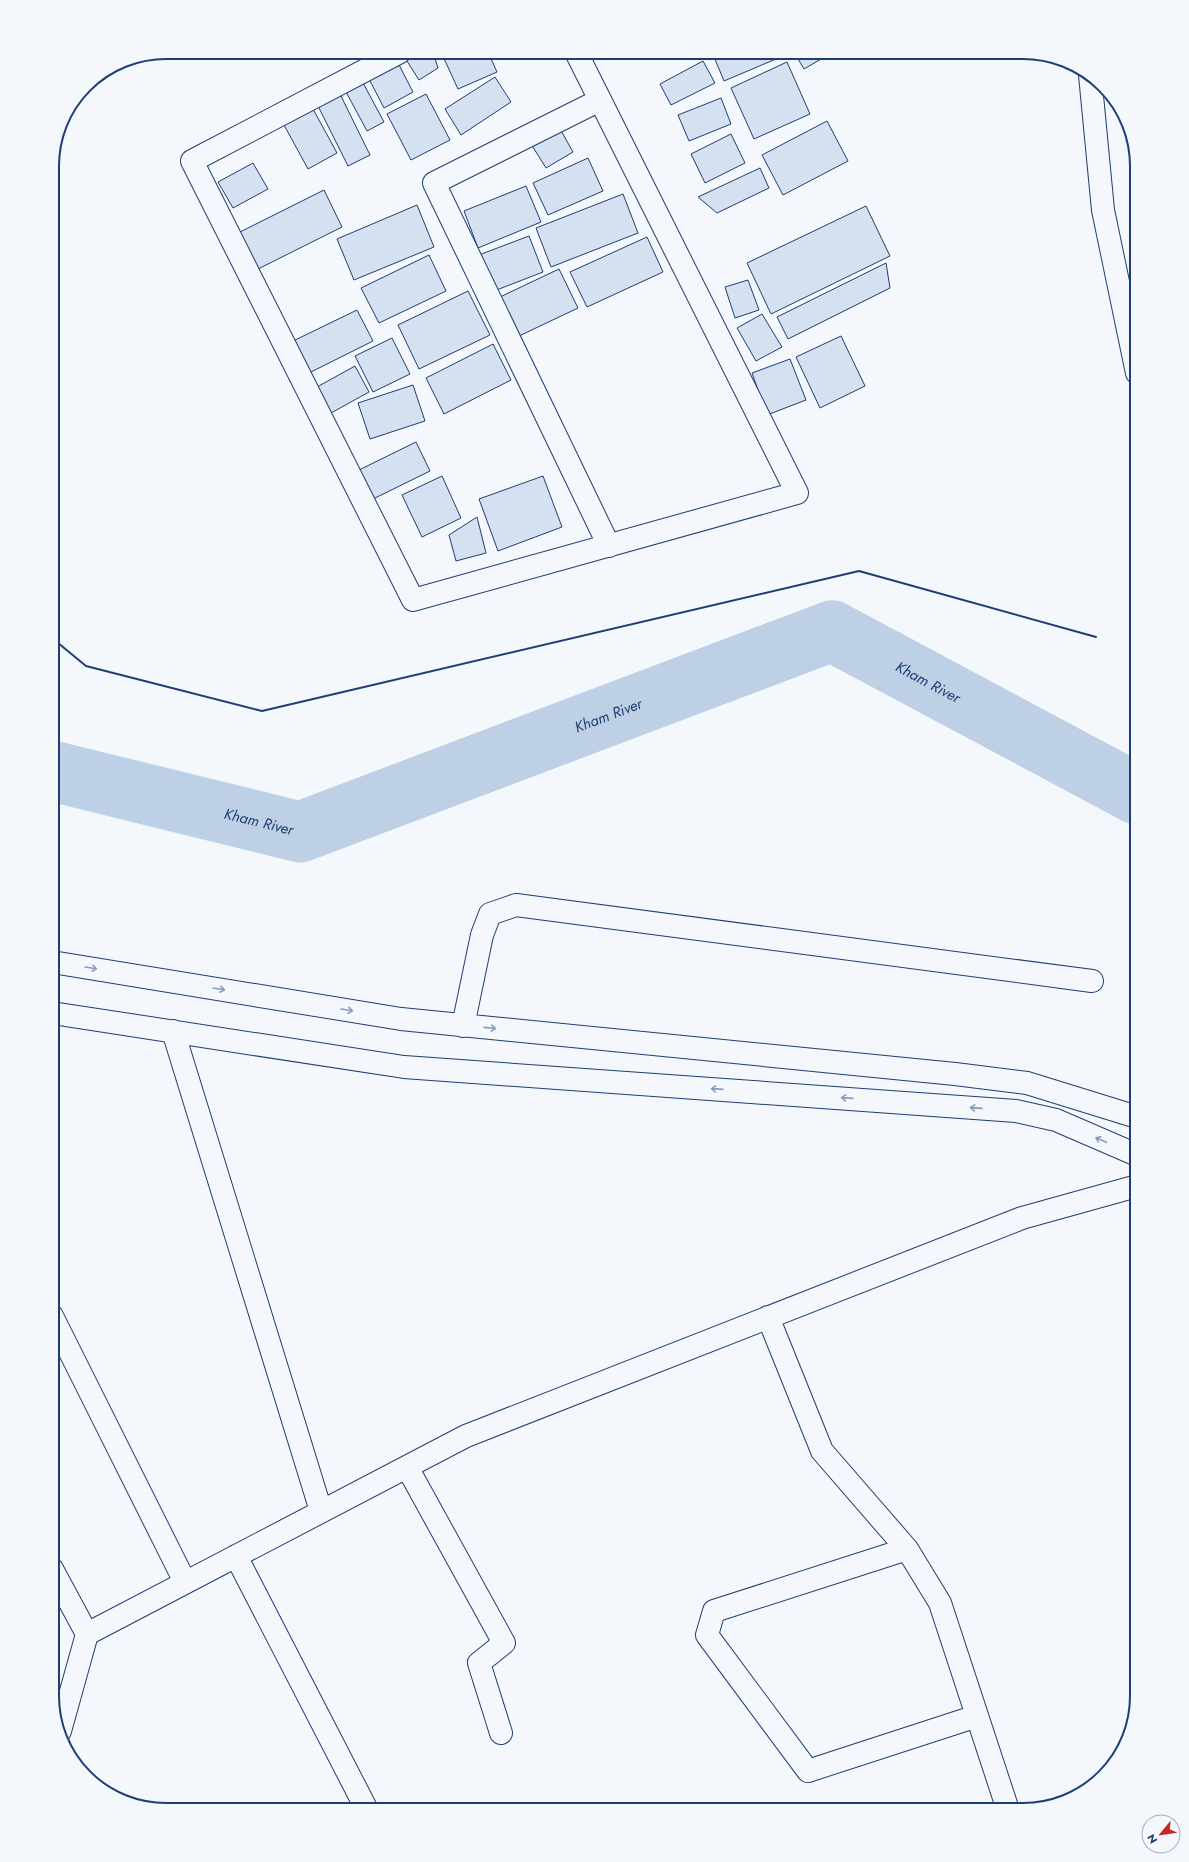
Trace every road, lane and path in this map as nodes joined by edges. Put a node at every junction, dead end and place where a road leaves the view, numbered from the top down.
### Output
1 (387, 59) edge
2 (580, 59) edge
3 (1091, 84) edge
4 (600, 100) junction
5 (1130, 338) edge
6 (609, 546) junction
7 (59, 963) edge
8 (1092, 981) dead end
9 (59, 1014) edge
10 (463, 1026) junction
11 (173, 1031) junction
12 (1130, 1115) edge
13 (1130, 1152) edge
14 (1130, 1188) edge
15 (768, 1317) junction
16 (59, 1330) edge
17 (407, 1467) junction
18 (321, 1511) junction
19 (907, 1549) junction
20 (236, 1556) junction
21 (59, 1582) edge
22 (185, 1582) junction
23 (87, 1634) junction
24 (977, 1716) junction
25 (63, 1722) edge
26 (501, 1733) dead end
27 (363, 1803) edge
28 (1006, 1803) edge

1 - 6 street
2 - 4 street
3 - 5 street
4 - 6 street
4 - 6 street
7 -> 10 street
8 - 10 street
9 - 11 street
10 -> 12 street
13 -> 11 street
11 - 18 street
14 - 15 street
15 - 17 street
15 - 19 street
16 - 22 street
17 - 18 street
17 - 26 street
18 - 20 street
19 - 24 street
19 - 24 street
20 - 22 street
20 - 27 street
21 - 23 street
22 - 23 street
23 - 25 street
24 - 28 street

